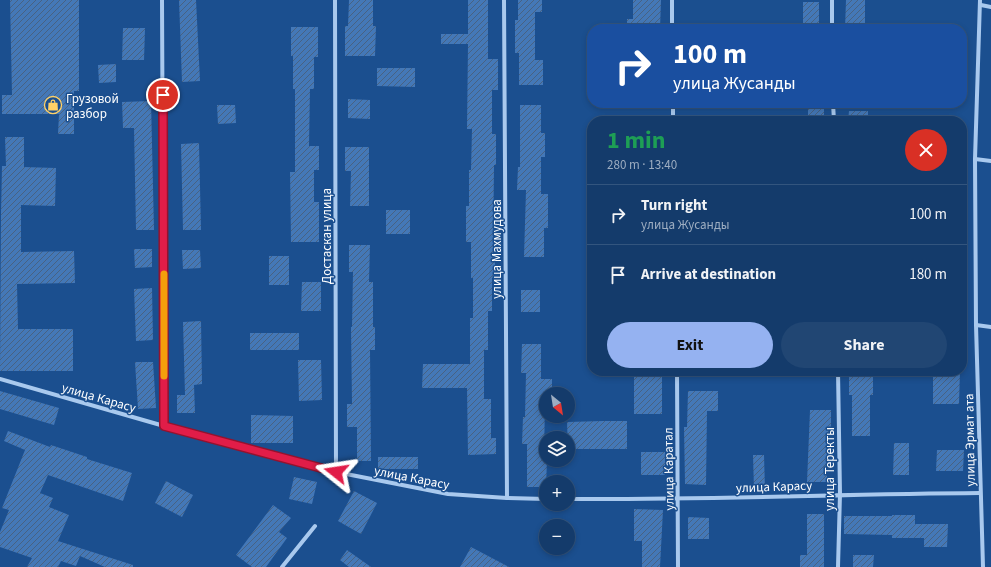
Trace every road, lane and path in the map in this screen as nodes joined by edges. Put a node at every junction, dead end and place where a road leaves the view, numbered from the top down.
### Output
1 (162, 0) edge
2 (335, 0) edge
3 (504, 0) edge
4 (672, 0) edge
5 (832, 0) edge
6 (980, 0) edge
7 (981, 5) junction
8 (991, 7) edge
9 (672, 24) edge
10 (832, 24) edge
11 (975, 159) junction
12 (991, 161) edge
13 (976, 325) junction
14 (991, 327) edge
15 (677, 376) edge
16 (838, 376) edge
17 (0, 379) edge
18 (164, 426) junction
19 (336, 472) junction
20 (840, 494) junction
21 (980, 494) junction
22 (508, 498) junction
23 (539, 499) edge
24 (575, 499) edge
25 (679, 500) junction
26 (315, 526) dead end
27 (282, 567) edge
28 (678, 567) edge
29 (838, 567) edge
30 (983, 567) edge

1 - 18 street
2 - 19 street, Достаскан улица
3 - 22 street, улица Махмудова
4 - 9 street
5 - 10 street
6 - 7 street, улица Эрмат ата
7 - 8 street
7 - 11 street, улица Эрмат ата
11 - 12 street
11 - 13 street, улица Эрмат ата
13 - 14 street
13 - 21 street, улица Эрмат ата
15 - 25 street, улица Каратал
16 - 20 street, улица Теректы
17 - 18 street, улица Карасу
18 - 19 street, улица Карасу
19 - 22 street, улица Карасу
20 - 21 street, улица Карасу
20 - 25 street, улица Карасу
20 - 29 street, улица Теректы
21 - 30 street, улица Эрмат ата
22 - 23 street, улица Карасу
24 - 25 street, улица Карасу
25 - 28 street, улица Каратал
26 - 27 street

